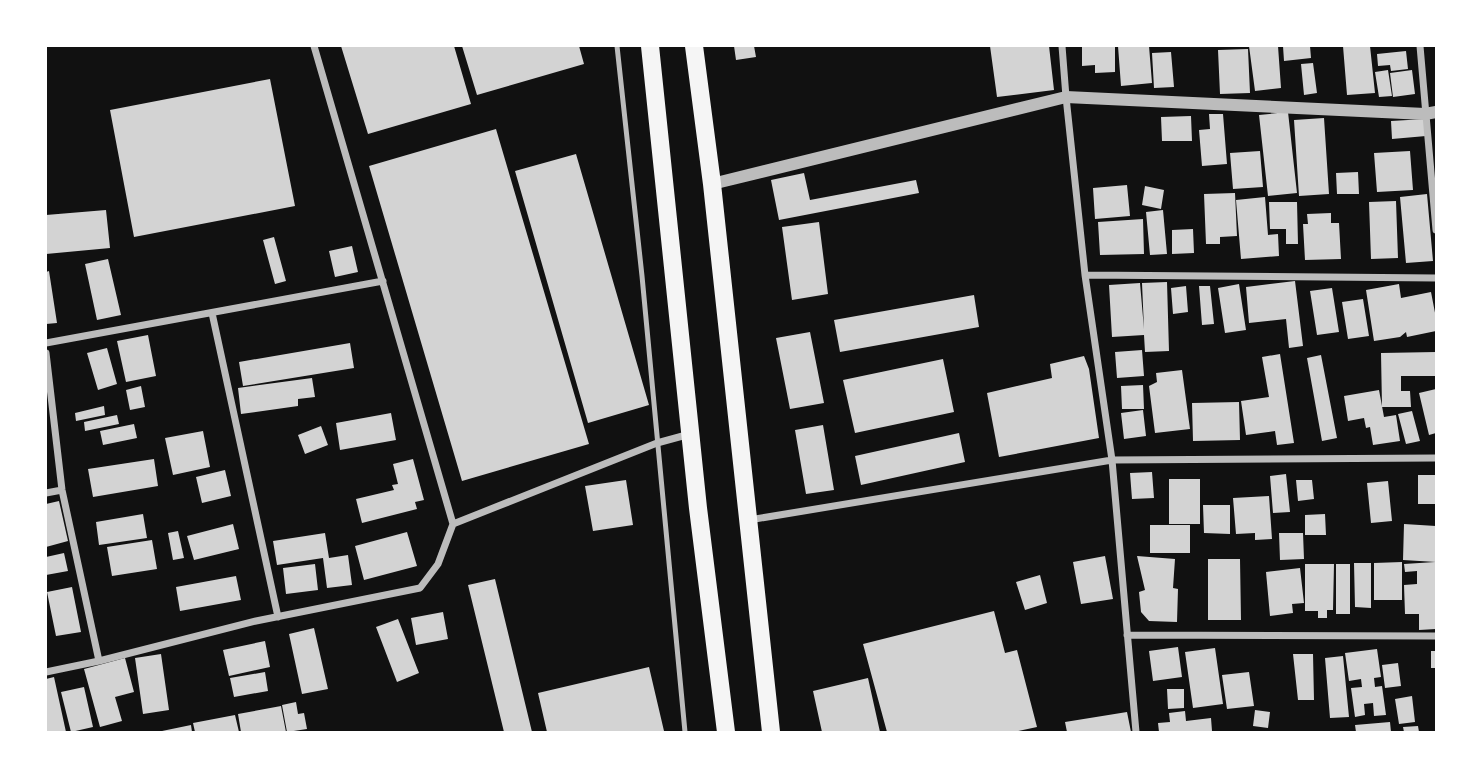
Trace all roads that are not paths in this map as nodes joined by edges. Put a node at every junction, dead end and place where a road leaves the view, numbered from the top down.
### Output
1 (314, 46) edge
2 (617, 46) edge
3 (650, 46) edge
4 (694, 46) edge
5 (1062, 46) edge
6 (1420, 46) edge
7 (1066, 97) junction
8 (1431, 113) edge
9 (712, 184) junction
10 (1437, 230) edge
11 (1085, 275) junction
12 (1437, 278) edge
13 (383, 281) junction
14 (212, 313) junction
15 (46, 344) edge
16 (46, 352) edge
17 (691, 433) junction
18 (657, 443) junction
19 (1437, 458) edge
20 (1112, 460) junction
21 (62, 490) junction
22 (46, 493) edge
23 (749, 520) junction
24 (453, 524) junction
25 (278, 617) junction
26 (1127, 635) junction
27 (1437, 636) edge
28 (99, 662) junction
29 (46, 672) edge
30 (685, 733) edge
31 (726, 733) edge
32 (771, 733) edge
33 (1136, 733) edge

1 - 13 street
2 - 18 lane
3 - 17 main road
4 - 9 main road
5 - 7 street
6 - 8 street
7 - 8 street
7 - 9 street
7 - 11 street
8 - 10 street
9 - 23 main road
11 - 12 street
11 - 20 street
13 - 14 street
13 - 24 street
14 - 15 street
14 - 25 street
16 - 21 street
17 - 18 street
17 - 31 main road
18 - 24 street
18 - 30 lane
19 - 20 street
20 - 23 street
20 - 26 street
21 - 22 street
21 - 28 street
23 - 32 main road
24 - 25 street
25 - 28 street
26 - 27 street
26 - 33 street
28 - 29 street

